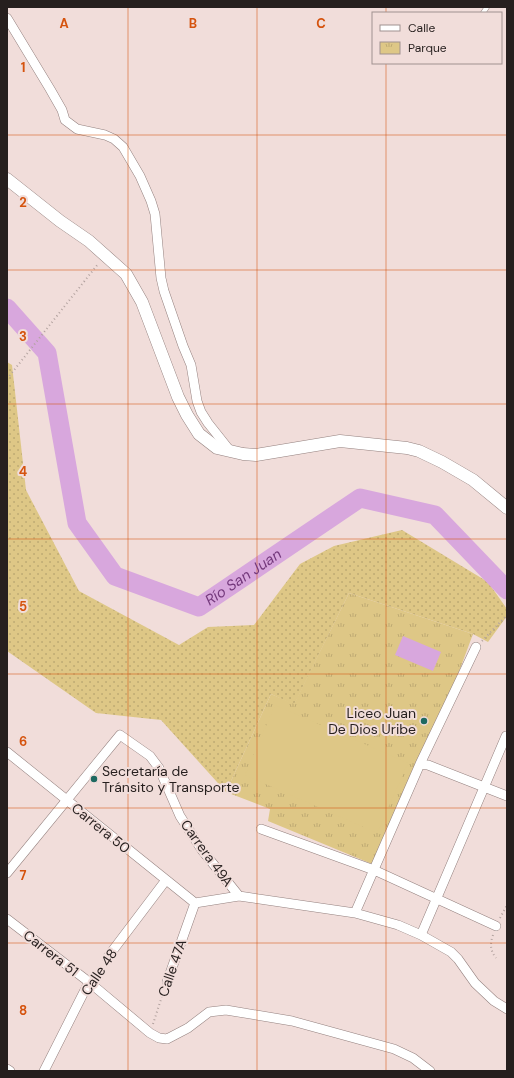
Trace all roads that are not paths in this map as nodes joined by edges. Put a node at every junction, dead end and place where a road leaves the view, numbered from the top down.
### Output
1 (7, 18) edge
2 (7, 180) edge
3 (231, 452) junction
4 (507, 508) edge
5 (476, 647) road end
6 (506, 736) edge
7 (7, 752) edge
8 (420, 764) junction
9 (484, 787) junction
10 (507, 796) edge
11 (67, 800) junction
12 (261, 829) dead end
13 (374, 870) junction
14 (7, 873) edge
15 (166, 880) junction
16 (239, 896) junction
17 (436, 899) junction
18 (194, 904) junction
19 (355, 913) junction
20 (7, 919) edge
21 (496, 926) dead end
22 (421, 935) junction
23 (107, 958) road end
24 (89, 982) junction
25 (168, 982) road end
26 (507, 1009) edge
27 (7, 1069) edge
28 (10, 1071) edge
29 (44, 1071) edge
30 (430, 1071) edge

1 - 3 street
2 - 3 main road
3 - 4 main road
5 - 8 street
6 - 9 street
7 - 11 street, Carrera 50
8 - 9 street
8 - 13 street
9 - 10 street
9 - 17 street
11 - 14 street
11 - 15 street, Carrera 50
11 - 16 street, Carrera 49A
12 - 13 street
13 - 17 street
13 - 19 street
15 - 18 street, Carrera 50
15 - 23 street, Calle 48
16 - 18 street
16 - 19 street
17 - 21 street
17 - 22 street
18 - 25 street, Calle 47A
19 - 22 street
20 - 24 street, Carrera 51
22 - 26 street
24 - 29 street, Calle 48
24 - 30 street, Carrera 51
27 - 28 street

